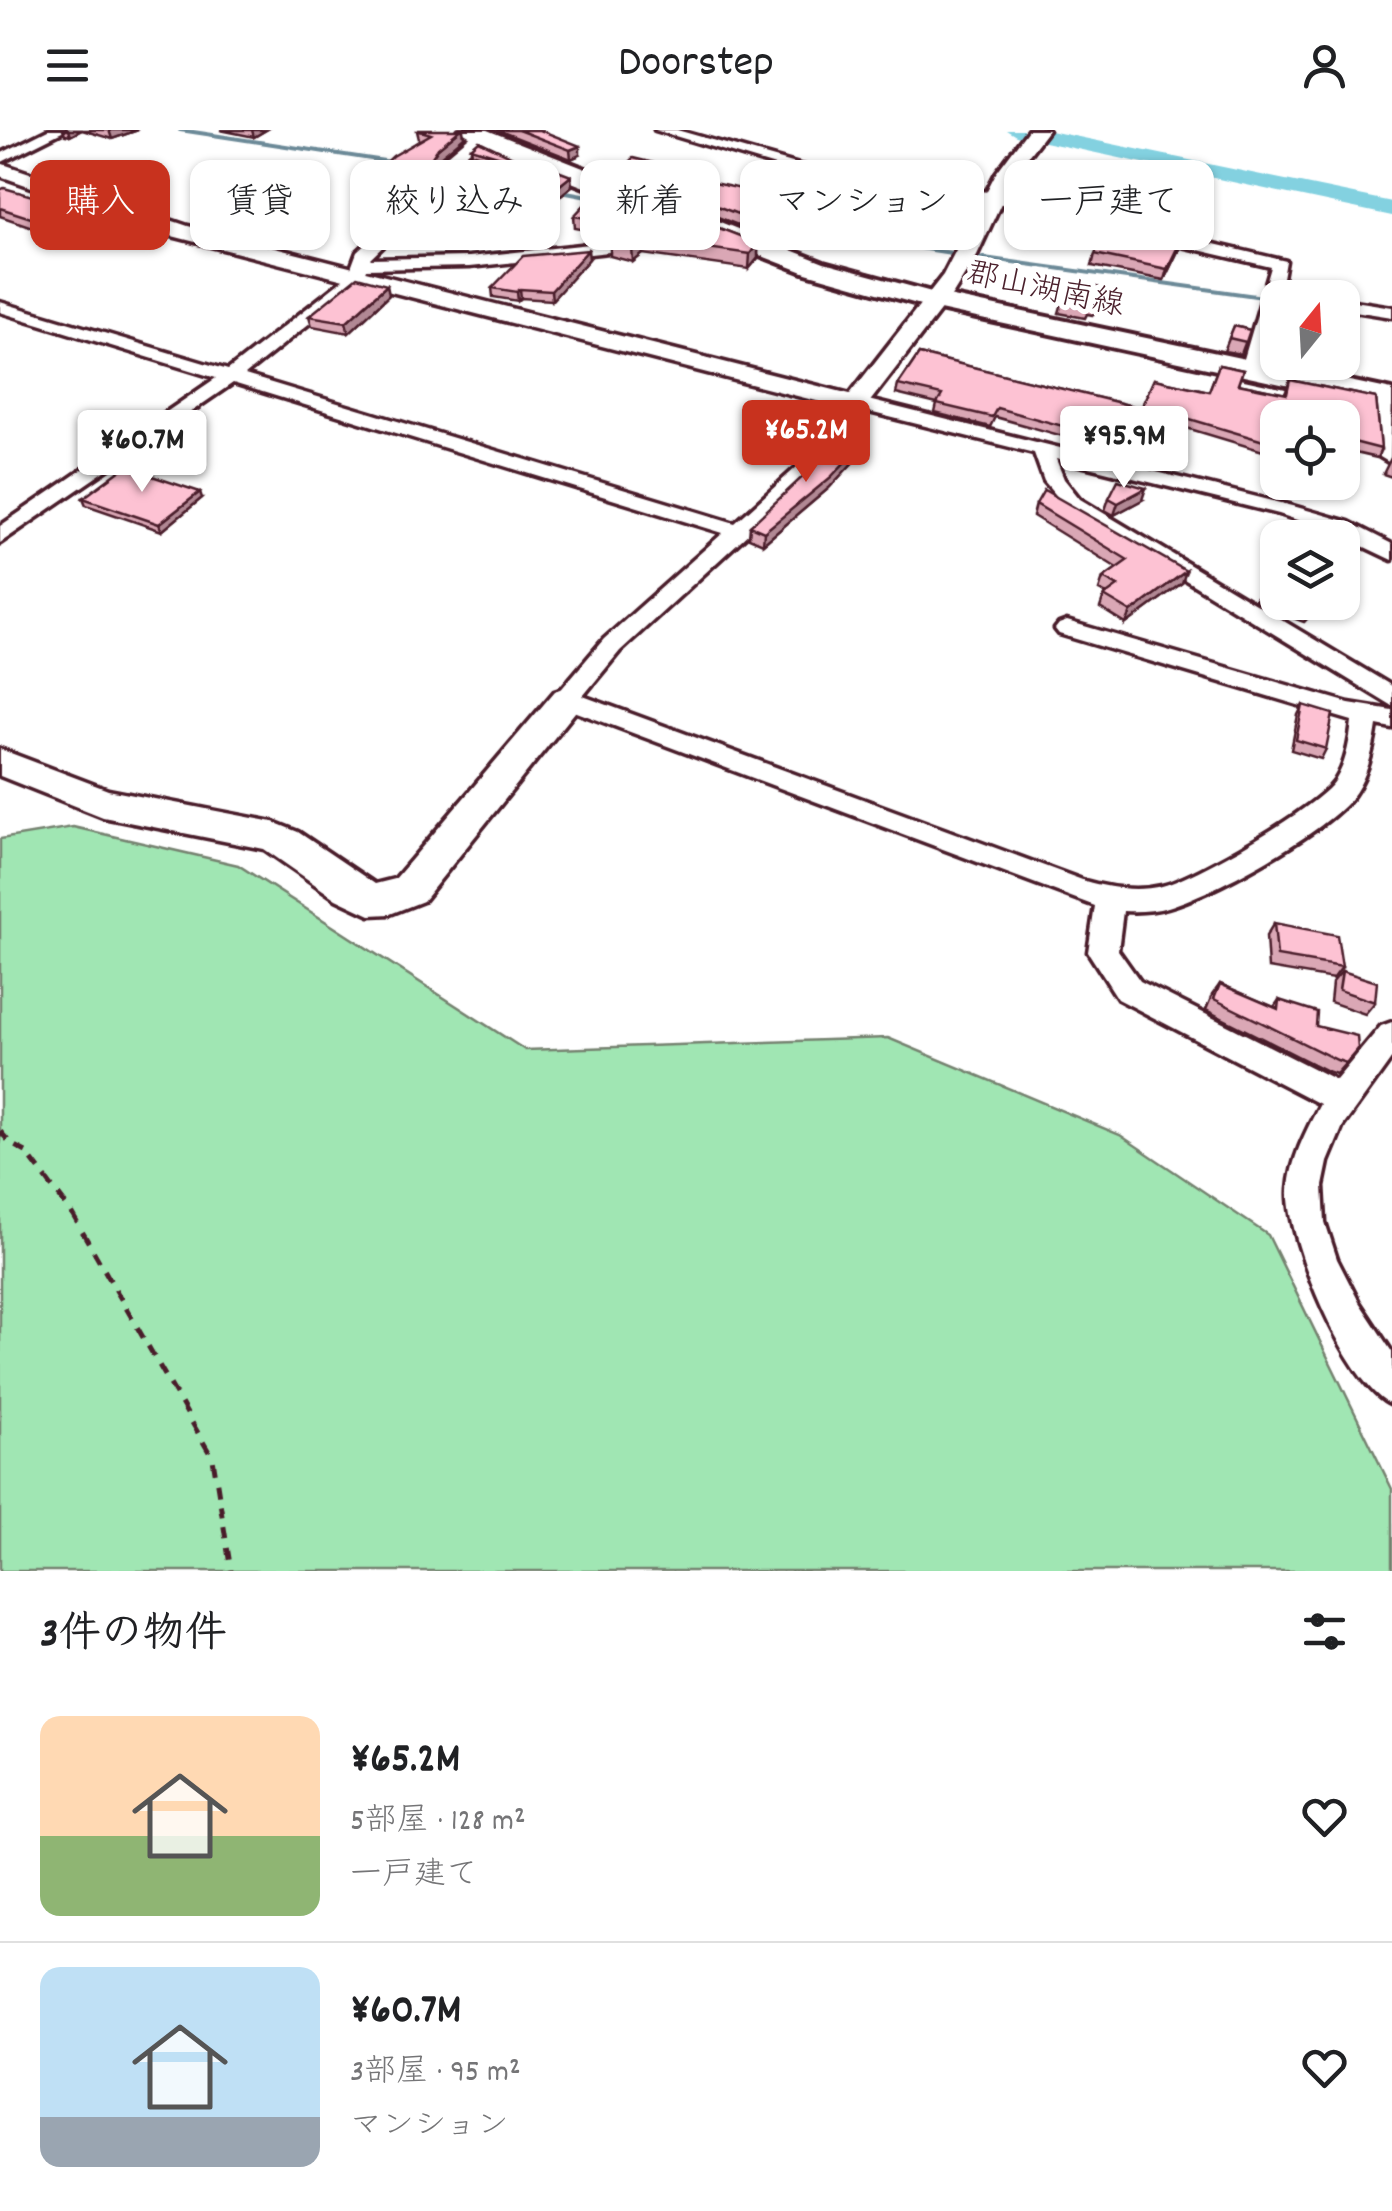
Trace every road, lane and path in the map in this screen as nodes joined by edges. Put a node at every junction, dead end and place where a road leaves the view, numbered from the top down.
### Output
1 (60, 130) edge
2 (662, 130) edge
3 (1036, 132) edge
4 (475, 133) edge
5 (0, 159) edge
6 (0, 169) edge
7 (993, 198) junction
8 (434, 250) edge
9 (594, 250) edge
10 (413, 265) junction
11 (358, 269) junction
12 (1276, 280) edge
13 (936, 301) junction
14 (0, 306) edge
15 (1360, 307) edge
16 (1392, 312) edge
17 (1260, 334) edge
18 (1250, 369) junction
19 (232, 376) junction
20 (1387, 398) edge
21 (856, 403) junction
22 (1042, 449) junction
23 (1390, 457) edge
24 (736, 530) junction
25 (0, 536) edge
26 (1392, 553) edge
27 (1067, 629) dead end
28 (1392, 697) edge
29 (567, 699) junction
30 (1378, 718) edge
31 (0, 762) edge
32 (1110, 900) junction
33 (1392, 1036) edge
34 (1340, 1098) junction
35 (0, 1131) edge
36 (1392, 1386) edge
37 (231, 1571) edge

1 - 5 street
2 - 7 street
3 - 7 street
4 - 11 street
4 - 13 main road, 郡山湖南線
6 - 11 street
7 - 12 street
7 - 13 street
8 - 10 path
9 - 10 street
10 - 11 street
11 - 19 street
11 - 21 street
13 - 18 main road, 郡山湖南線
13 - 21 street
14 - 19 street
15 - 16 street
17 - 18 street
18 - 20 main road, 郡山湖南線
19 - 24 street
19 - 25 street
20 - 23 street
21 - 22 street
21 - 24 street
22 - 26 street
22 - 28 street
24 - 29 street
27 - 30 street
29 - 31 street
29 - 32 street
30 - 32 street
32 - 34 street
33 - 34 street
34 - 36 street
35 - 37 path

